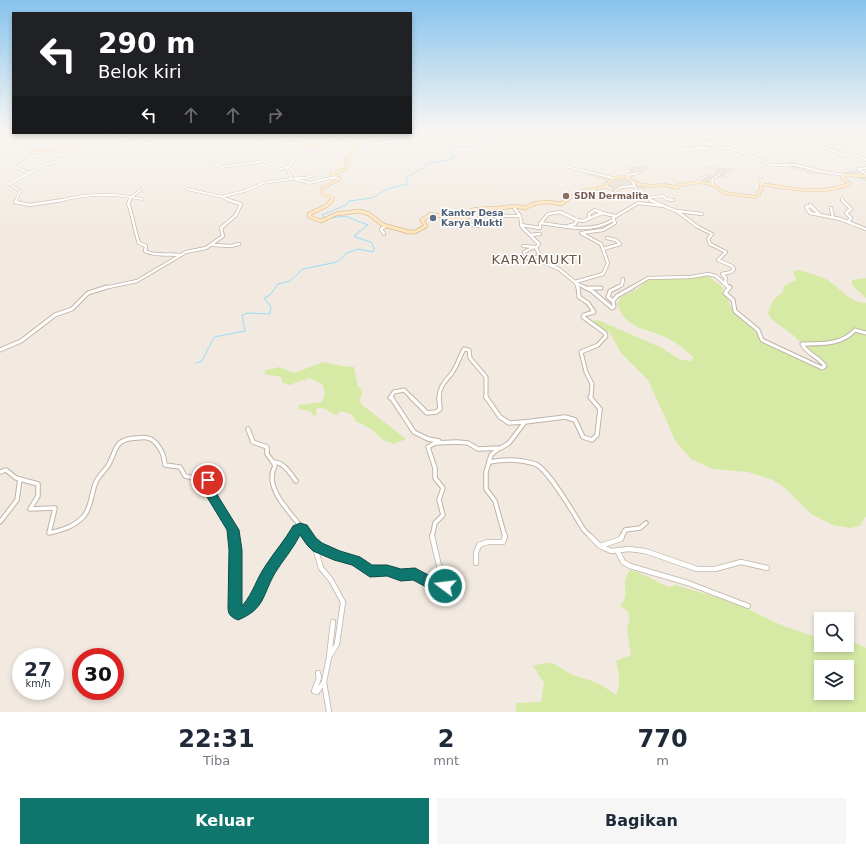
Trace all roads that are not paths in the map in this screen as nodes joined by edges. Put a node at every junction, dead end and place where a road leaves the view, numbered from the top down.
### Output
1 (21, 164) edge
2 (45, 164) edge
3 (214, 164) dead end
4 (238, 164) edge
5 (270, 164) edge
6 (347, 164) edge
7 (767, 164) edge
8 (780, 164) edge
9 (784, 164) edge
10 (796, 165) junction
11 (230, 166) joint
12 (289, 166) joint
13 (568, 167) dead end
14 (796, 168) dead end
15 (866, 168) edge
16 (29, 173) junction
17 (638, 173) dead end
18 (721, 173) dead end
19 (314, 175) dead end
20 (846, 175) junction
21 (866, 175) edge
22 (706, 176) dead end
23 (292, 178) junction
24 (340, 178) junction
25 (613, 178) junction
26 (630, 179) junction
27 (761, 180) dead end
28 (696, 182) junction
29 (761, 184) junction
30 (713, 185) junction
31 (606, 186) junction
32 (633, 186) junction
33 (611, 188) dead end
34 (187, 189) dead end
35 (141, 190) dead end
36 (615, 191) dead end
37 (131, 197) junction
38 (223, 197) junction
39 (647, 198) junction
40 (142, 199) dead end
41 (673, 200) dead end
42 (842, 200) dead end
43 (512, 205) junction
44 (667, 207) junction
45 (830, 208) dead end
46 (676, 211) junction
47 (602, 213) junction
48 (702, 214) dead end
49 (820, 214) junction
50 (520, 216) junction
51 (615, 216) junction
52 (833, 217) junction
53 (589, 218) junction
54 (450, 219) junction
55 (577, 220) junction
56 (613, 220) junction
57 (848, 222) junction
58 (540, 223) junction
59 (521, 225) junction
60 (386, 226) junction
61 (568, 226) junction
62 (866, 229) edge
63 (384, 234) dead end
64 (540, 234) dead end
65 (530, 235) junction
66 (607, 238) dead end
67 (239, 244) dead end
68 (210, 246) junction
69 (523, 246) dead end
70 (535, 248) junction
71 (603, 248) junction
72 (181, 255) junction
73 (540, 257) junction
74 (623, 280) dead end
75 (575, 282) junction
76 (588, 288) junction
77 (601, 288) dead end
78 (729, 288) junction
79 (613, 301) junction
80 (866, 333) edge
81 (0, 350) edge
82 (525, 422) junction
83 (248, 429) dead end
84 (449, 442) junction
85 (499, 448) junction
86 (273, 462) junction
87 (489, 462) junction
88 (0, 472) edge
89 (20, 479) junction
90 (296, 480) dead end
91 (0, 522) edge
92 (646, 523) dead end
93 (302, 528) junction
94 (314, 544) junction
95 (600, 546) junction
96 (618, 552) junction
97 (476, 563) dead end
98 (767, 568) dead end
99 (748, 606) dead end
100 (333, 622) dead end
101 (329, 657) junction
102 (318, 673) dead end
103 (324, 682) junction
104 (329, 712) edge

1 - 16 street
2 - 16 street
3 - 11 street
4 - 11 street
5 - 12 street
6 - 24 street
7 - 8 street
9 - 10 street
10 - 14 street
10 - 20 street
12 - 23 street
13 - 25 street
15 - 21 street
16 - 37 street
17 - 26 street
18 - 30 street
19 - 23 street
20 - 21 street
20 - 29 street
22 - 28 street
23 - 24 street
23 - 38 street
24 - 60 street
25 - 26 street
25 - 31 street
26 - 28 street
26 - 32 street
27 - 29 street
28 - 30 street
29 - 30 street
31 - 33 street
31 - 43 street
32 - 36 street
32 - 39 street
34 - 38 street
35 - 37 street
37 - 40 street
37 - 72 street
38 - 68 street
39 - 41 street
39 - 44 street
42 - 57 street
43 - 50 street
43 - 54 street
44 - 46 street
44 - 51 street
45 - 52 street
46 - 48 street
46 - 78 street
47 - 51 street
47 - 53 street
47 - 53 street
49 - 49 street
49 - 52 street
50 - 54 street
50 - 59 street
51 - 56 street
52 - 57 street
53 - 55 street
54 - 60 street
55 - 58 street
55 - 61 street
56 - 61 street
56 - 71 street
57 - 62 street
58 - 59 street
58 - 61 street
59 - 65 street
60 - 63 street
64 - 65 street
65 - 70 street
66 - 71 street
67 - 68 street
68 - 72 street
69 - 70 street
70 - 73 street
70 - 73 street
71 - 75 street
72 - 81 street
73 - 75 street
74 - 79 street
75 - 76 street
75 - 82 street
76 - 77 street
76 - 79 street
78 - 79 street
78 - 80 street
82 - 84 street
82 - 85 street
83 - 86 street
84 - 85 street
84 - 94 street
85 - 87 street
86 - 90 street
86 - 93 street
87 - 95 street
87 - 97 street
88 - 89 street
89 - 91 street
89 - 93 street
92 - 95 street
93 - 94 street
94 - 101 street
95 - 96 street
96 - 98 street
96 - 99 street
100 - 101 street
101 - 103 street
102 - 103 street
103 - 104 street

